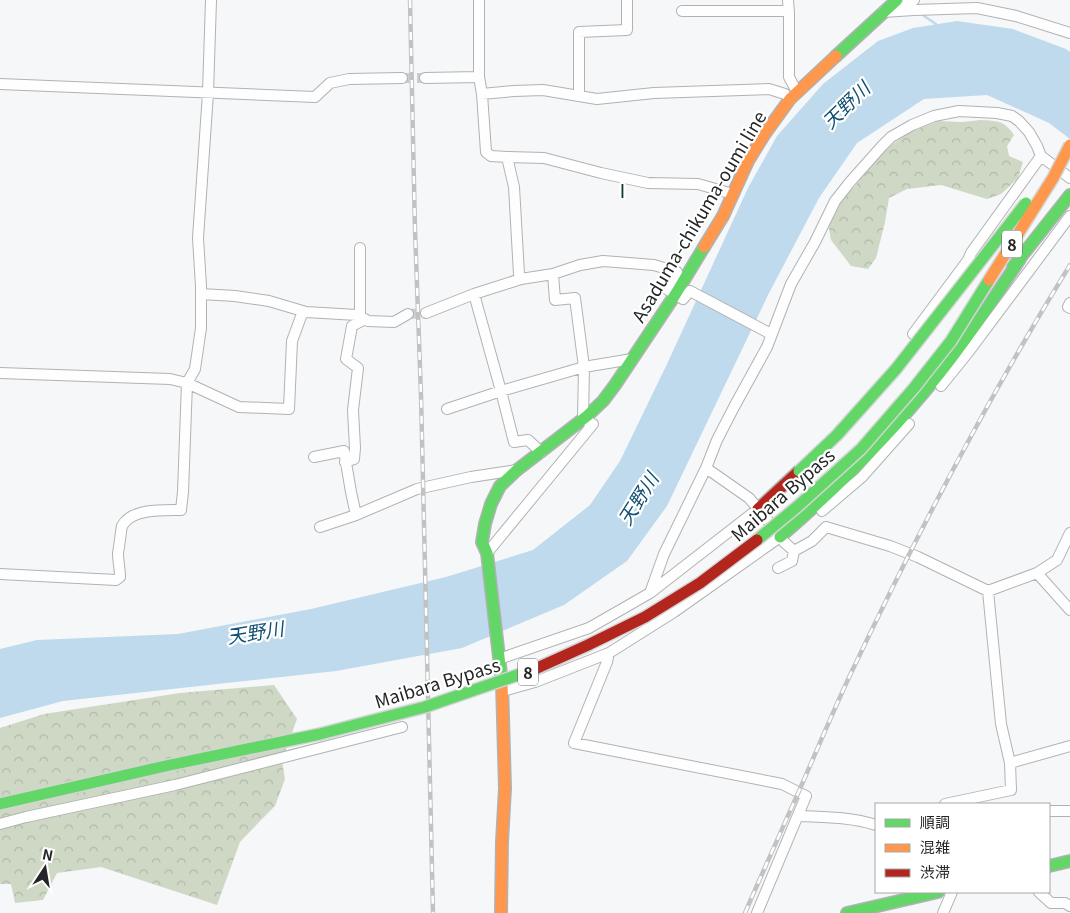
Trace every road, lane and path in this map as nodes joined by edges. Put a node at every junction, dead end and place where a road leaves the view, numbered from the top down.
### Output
1 (211, 0) edge
2 (479, 0) edge
3 (627, 0) edge
4 (788, 0) edge
5 (896, 0) edge
6 (914, 0) edge
7 (682, 11) dead end
8 (789, 11) junction
9 (883, 12) junction
10 (1070, 33) edge
11 (479, 77) junction
12 (402, 78) tunnel mouth
13 (425, 78) tunnel mouth
14 (0, 84) edge
15 (208, 93) junction
16 (482, 94) junction
17 (794, 95) junction
18 (579, 96) junction
19 (1069, 147) edge
20 (1040, 156) junction
21 (507, 157) junction
22 (1070, 178) edge
23 (733, 194) junction
24 (1070, 195) edge
25 (1070, 216) edge
26 (360, 248) dead end
27 (1020, 259) junction
28 (553, 274) junction
29 (521, 279) junction
30 (201, 294) junction
31 (474, 294) junction
32 (675, 295) junction
33 (1070, 303) edge
34 (1070, 308) edge
35 (303, 311) junction
36 (426, 313) tunnel mouth
37 (408, 314) tunnel mouth
38 (363, 318) junction
39 (767, 332) junction
40 (951, 341) junction
41 (632, 359) junction
42 (584, 367) junction
43 (0, 372) edge
44 (187, 383) junction
45 (501, 391) junction
46 (447, 409) dead end
47 (583, 418) junction
48 (541, 452) junction
49 (314, 457) dead end
50 (345, 462) junction
51 (706, 468) junction
52 (517, 470) junction
53 (756, 506) junction
54 (356, 515) junction
55 (320, 527) dead end
56 (1070, 533) edge
57 (782, 539) junction
58 (794, 551) junction
59 (488, 558) junction
60 (778, 568) dead end
61 (1037, 573) junction
62 (0, 574) edge
63 (988, 591) junction
64 (650, 593) junction
65 (1070, 610) edge
66 (609, 653) junction
67 (499, 659) junction
68 (503, 691) junction
69 (402, 727) dead end
70 (1070, 746) edge
71 (1010, 763) junction
72 (950, 803) edge
73 (0, 804) edge
74 (1050, 811) edge
75 (1070, 811) edge
76 (798, 816) junction
77 (0, 824) edge
78 (875, 825) edge
79 (1070, 861) edge
80 (1050, 866) edge
81 (934, 893) edge
82 (952, 893) edge
83 (1040, 893) edge
84 (1070, 906) edge
85 (501, 913) edge
86 (757, 913) edge
87 (847, 913) edge
88 (943, 913) edge

1 - 15 street
2 - 11 street
3 - 18 street
4 - 8 street
5 - 9 main road, Asaduma-chikuma-oumi line
6 - 9 street
7 - 8 street
8 - 17 street
9 - 10 street
9 - 17 main road, Asaduma-chikuma-oumi line
11 - 13 street
11 - 16 street
12 - 15 street
14 - 15 street
15 - 30 street
16 - 18 street
16 - 21 street
17 - 18 street
17 - 23 main road, Asaduma-chikuma-oumi line
19 - 40 main road, Maibara Bypass / 8, bridge
19 - 53 main road, bridge
20 - 22 street
20 - 39 street
20 - 53 street
21 - 23 street
21 - 29 street
23 - 32 main road, Asaduma-chikuma-oumi line
24 - 27 main road, Maibara Bypass / 8
25 - 57 street
26 - 38 street
27 - 40 main road, Maibara Bypass / 8, bridge
27 - 57 main road
28 - 29 street
28 - 32 street
28 - 42 street
29 - 31 street
30 - 35 street
30 - 44 street
31 - 36 street
31 - 45 street
32 - 39 street
32 - 41 main road, Asaduma-chikuma-oumi line
33 - 34 street
35 - 38 street
35 - 44 street
37 - 38 street
38 - 50 street
39 - 51 street
40 - 73 main road, Maibara Bypass / 8, bridge
41 - 42 street
41 - 47 main road, Asaduma-chikuma-oumi line
42 - 45 street
42 - 47 street
43 - 44 street
44 - 62 street
45 - 46 street
45 - 48 street
47 - 48 main road, Asaduma-chikuma-oumi line
47 - 59 street
48 - 52 main road, Asaduma-chikuma-oumi line
49 - 50 street
50 - 54 street
51 - 53 street
51 - 64 street
52 - 54 street
52 - 59 main road, Asaduma-chikuma-oumi line
53 - 57 street
53 - 64 street
54 - 55 street
56 - 61 street
57 - 58 street
57 - 66 street
58 - 60 street
58 - 63 street
59 - 67 main road, Asaduma-chikuma-oumi line
61 - 63 street
61 - 65 street
63 - 71 street
64 - 67 street
66 - 68 street
66 - 76 street
67 - 68 main road, Asaduma-chikuma-oumi line
68 - 85 main road, Asaduma-chikuma-oumi line
69 - 77 street
70 - 71 street
71 - 72 street
74 - 75 street
76 - 78 street
76 - 86 street
79 - 80 main road
81 - 87 main road
82 - 88 street
83 - 84 street

